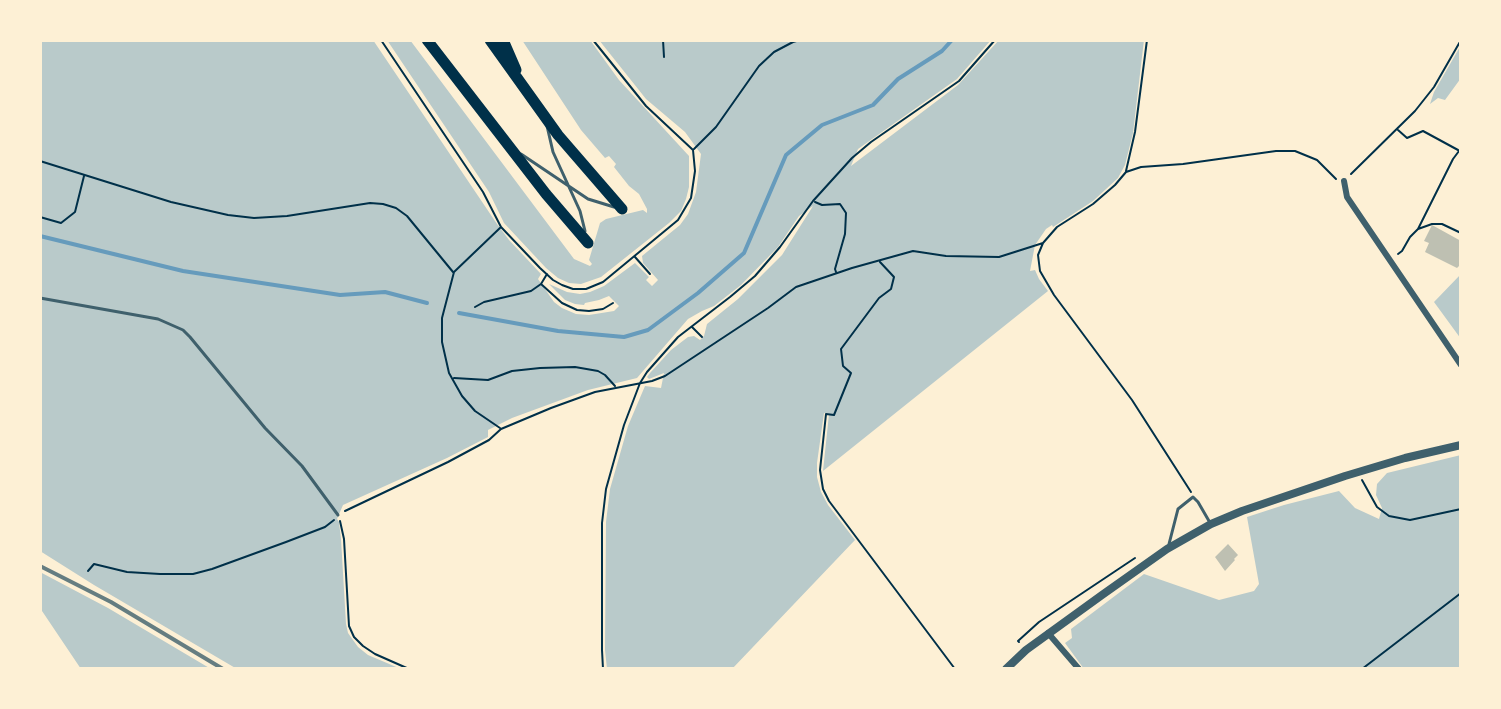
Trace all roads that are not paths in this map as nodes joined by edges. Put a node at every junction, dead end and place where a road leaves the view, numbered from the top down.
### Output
1 (427, 40) edge
2 (435, 40) edge
3 (494, 41) edge
4 (482, 111) junction
5 (544, 117) junction
6 (507, 145) junction
7 (1344, 181) road end
8 (568, 185) junction
9 (622, 209) joint
10 (588, 243) joint
11 (40, 298) edge
12 (1461, 365) edge
13 (1461, 445) edge
14 (338, 515) road end
15 (1211, 524) junction
16 (1167, 549) junction
17 (1048, 633) junction
18 (1006, 669) edge
19 (1079, 669) edge

1 - 4 highway
2 - 4 highway
3 - 5 highway
4 - 6 highway
5 - 8 lane
5 - 9 highway
6 - 8 lane
6 - 10 highway
7 - 12 street
8 - 9 lane
8 - 10 lane
11 - 14 lane
13 - 15 street
15 - 16 street
15 - 16 lane
16 - 17 street
17 - 18 street
17 - 19 street

